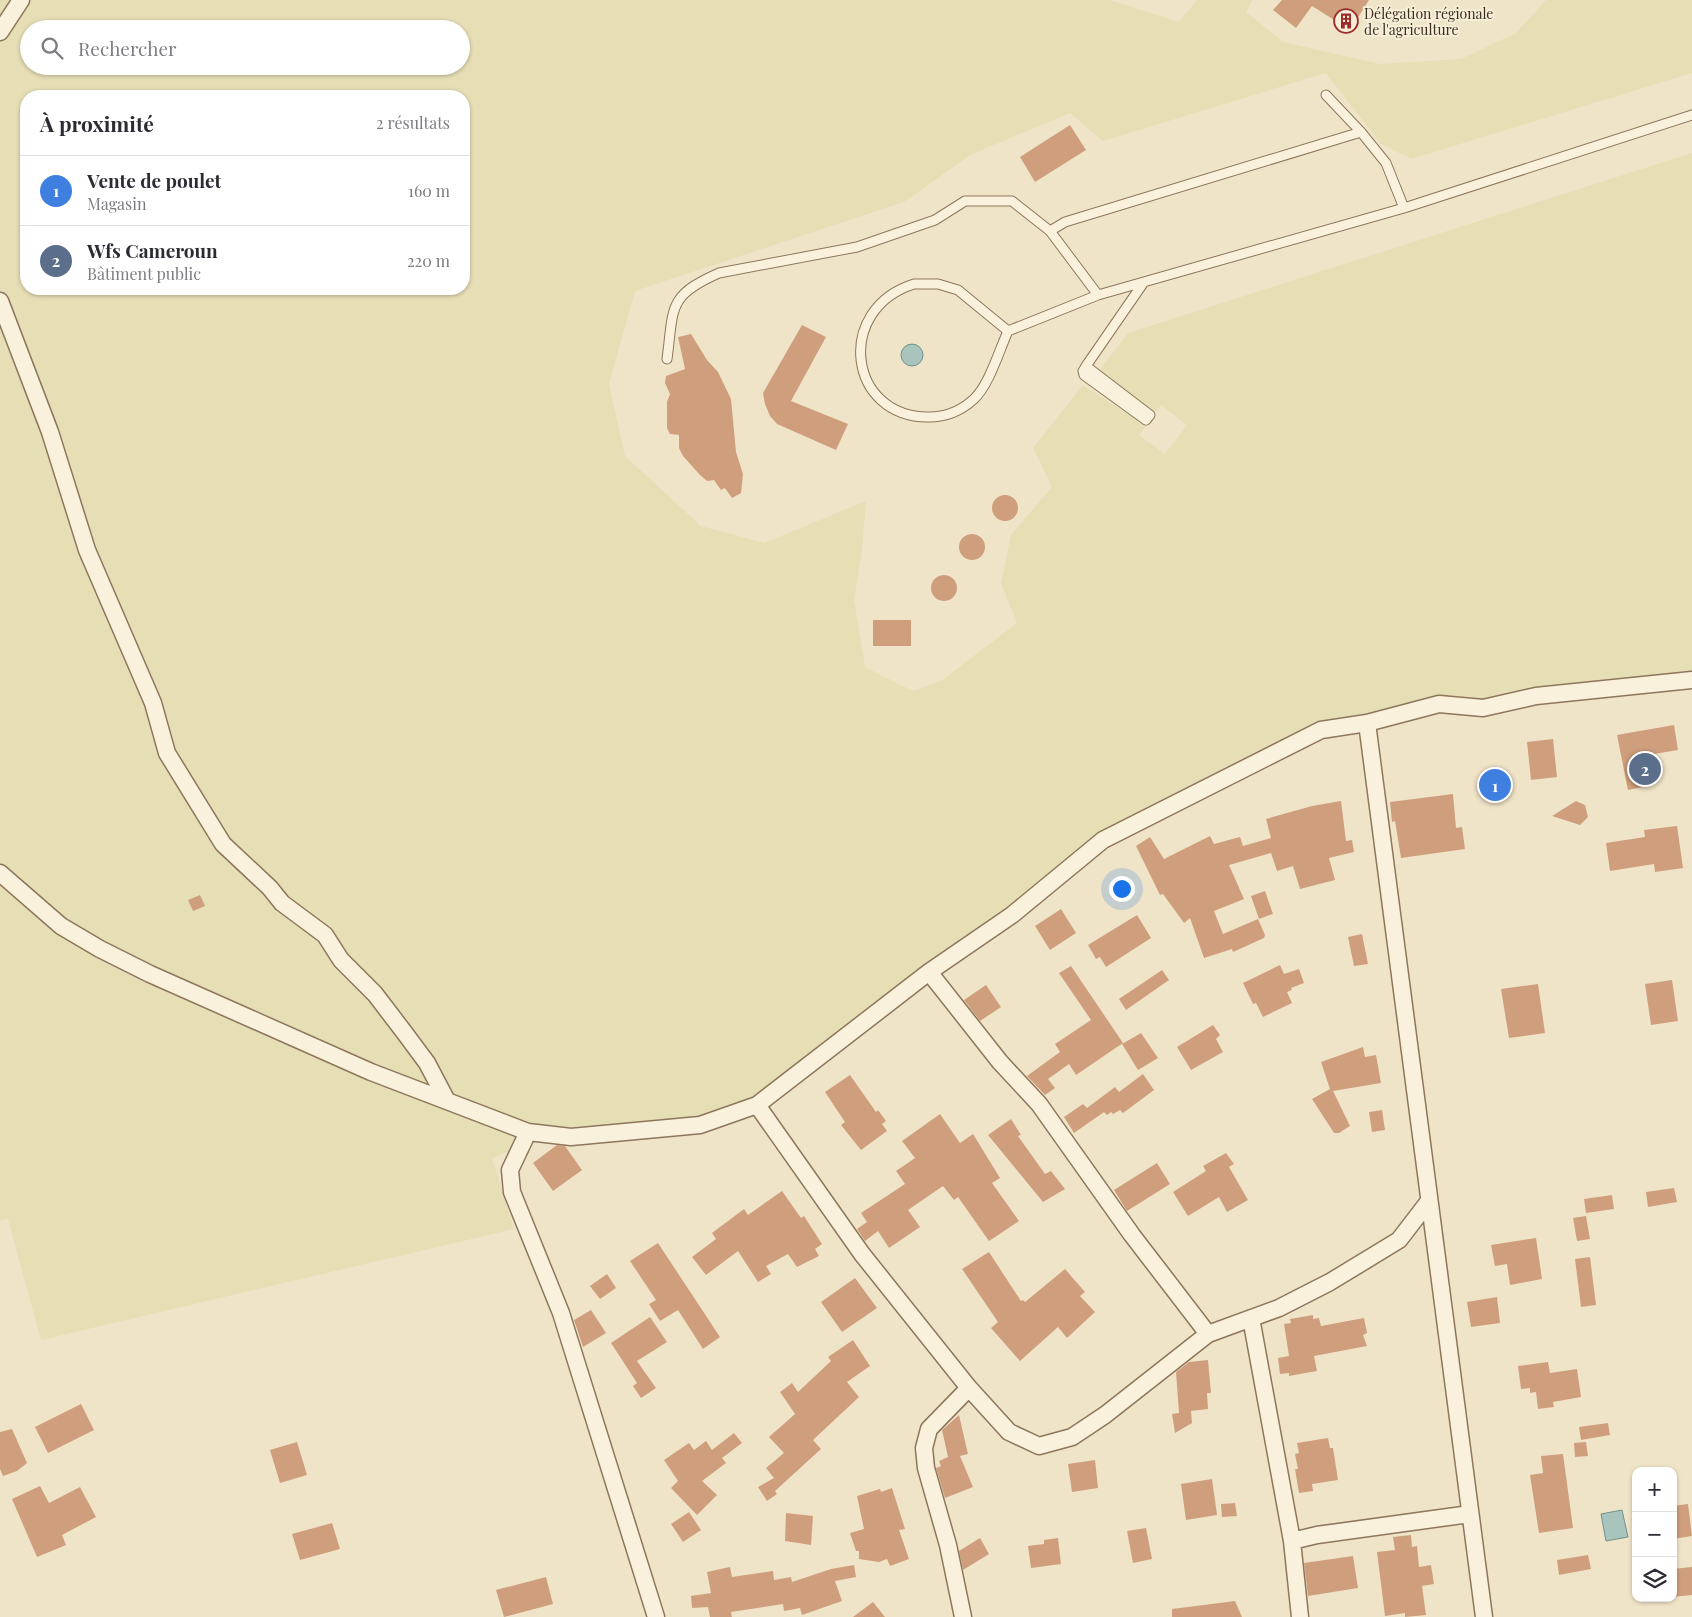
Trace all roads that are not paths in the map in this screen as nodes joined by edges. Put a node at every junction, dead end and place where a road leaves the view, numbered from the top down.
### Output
1 (21, 0) edge
2 (0, 32) edge
3 (1326, 95) dead end
4 (1692, 115) edge
5 (1361, 132) junction
6 (1404, 208) junction
7 (1050, 231) junction
8 (1144, 282) junction
9 (1098, 295) junction
10 (0, 301) edge
11 (1008, 331) junction
12 (667, 359) dead end
13 (1086, 366) junction
14 (1692, 680) edge
15 (1367, 724) junction
16 (0, 873) edge
17 (929, 972) junction
18 (447, 1101) junction
19 (757, 1105) junction
20 (528, 1132) junction
21 (1429, 1201) junction
22 (1251, 1318) junction
23 (1208, 1334) junction
24 (969, 1388) junction
25 (1470, 1514) junction
26 (1292, 1541) junction
27 (656, 1617) edge
28 (963, 1617) edge
29 (1300, 1617) edge
30 (1484, 1617) edge

1 - 2 street
3 - 5 lane
4 - 6 lane
5 - 6 lane
5 - 7 lane
6 - 8 lane
7 - 9 lane
7 - 12 lane
8 - 9 lane
8 - 13 lane
9 - 11 lane
10 - 18 street
11 - 11 lane
13 - 13 lane
14 - 15 street
15 - 17 street
15 - 21 street
16 - 18 street
17 - 19 street
17 - 23 street
18 - 20 street
19 - 20 street
19 - 24 street
20 - 27 street
21 - 22 street
21 - 25 street
22 - 23 street
22 - 26 street
23 - 24 street
24 - 28 street
25 - 26 street
25 - 30 street
26 - 29 street

